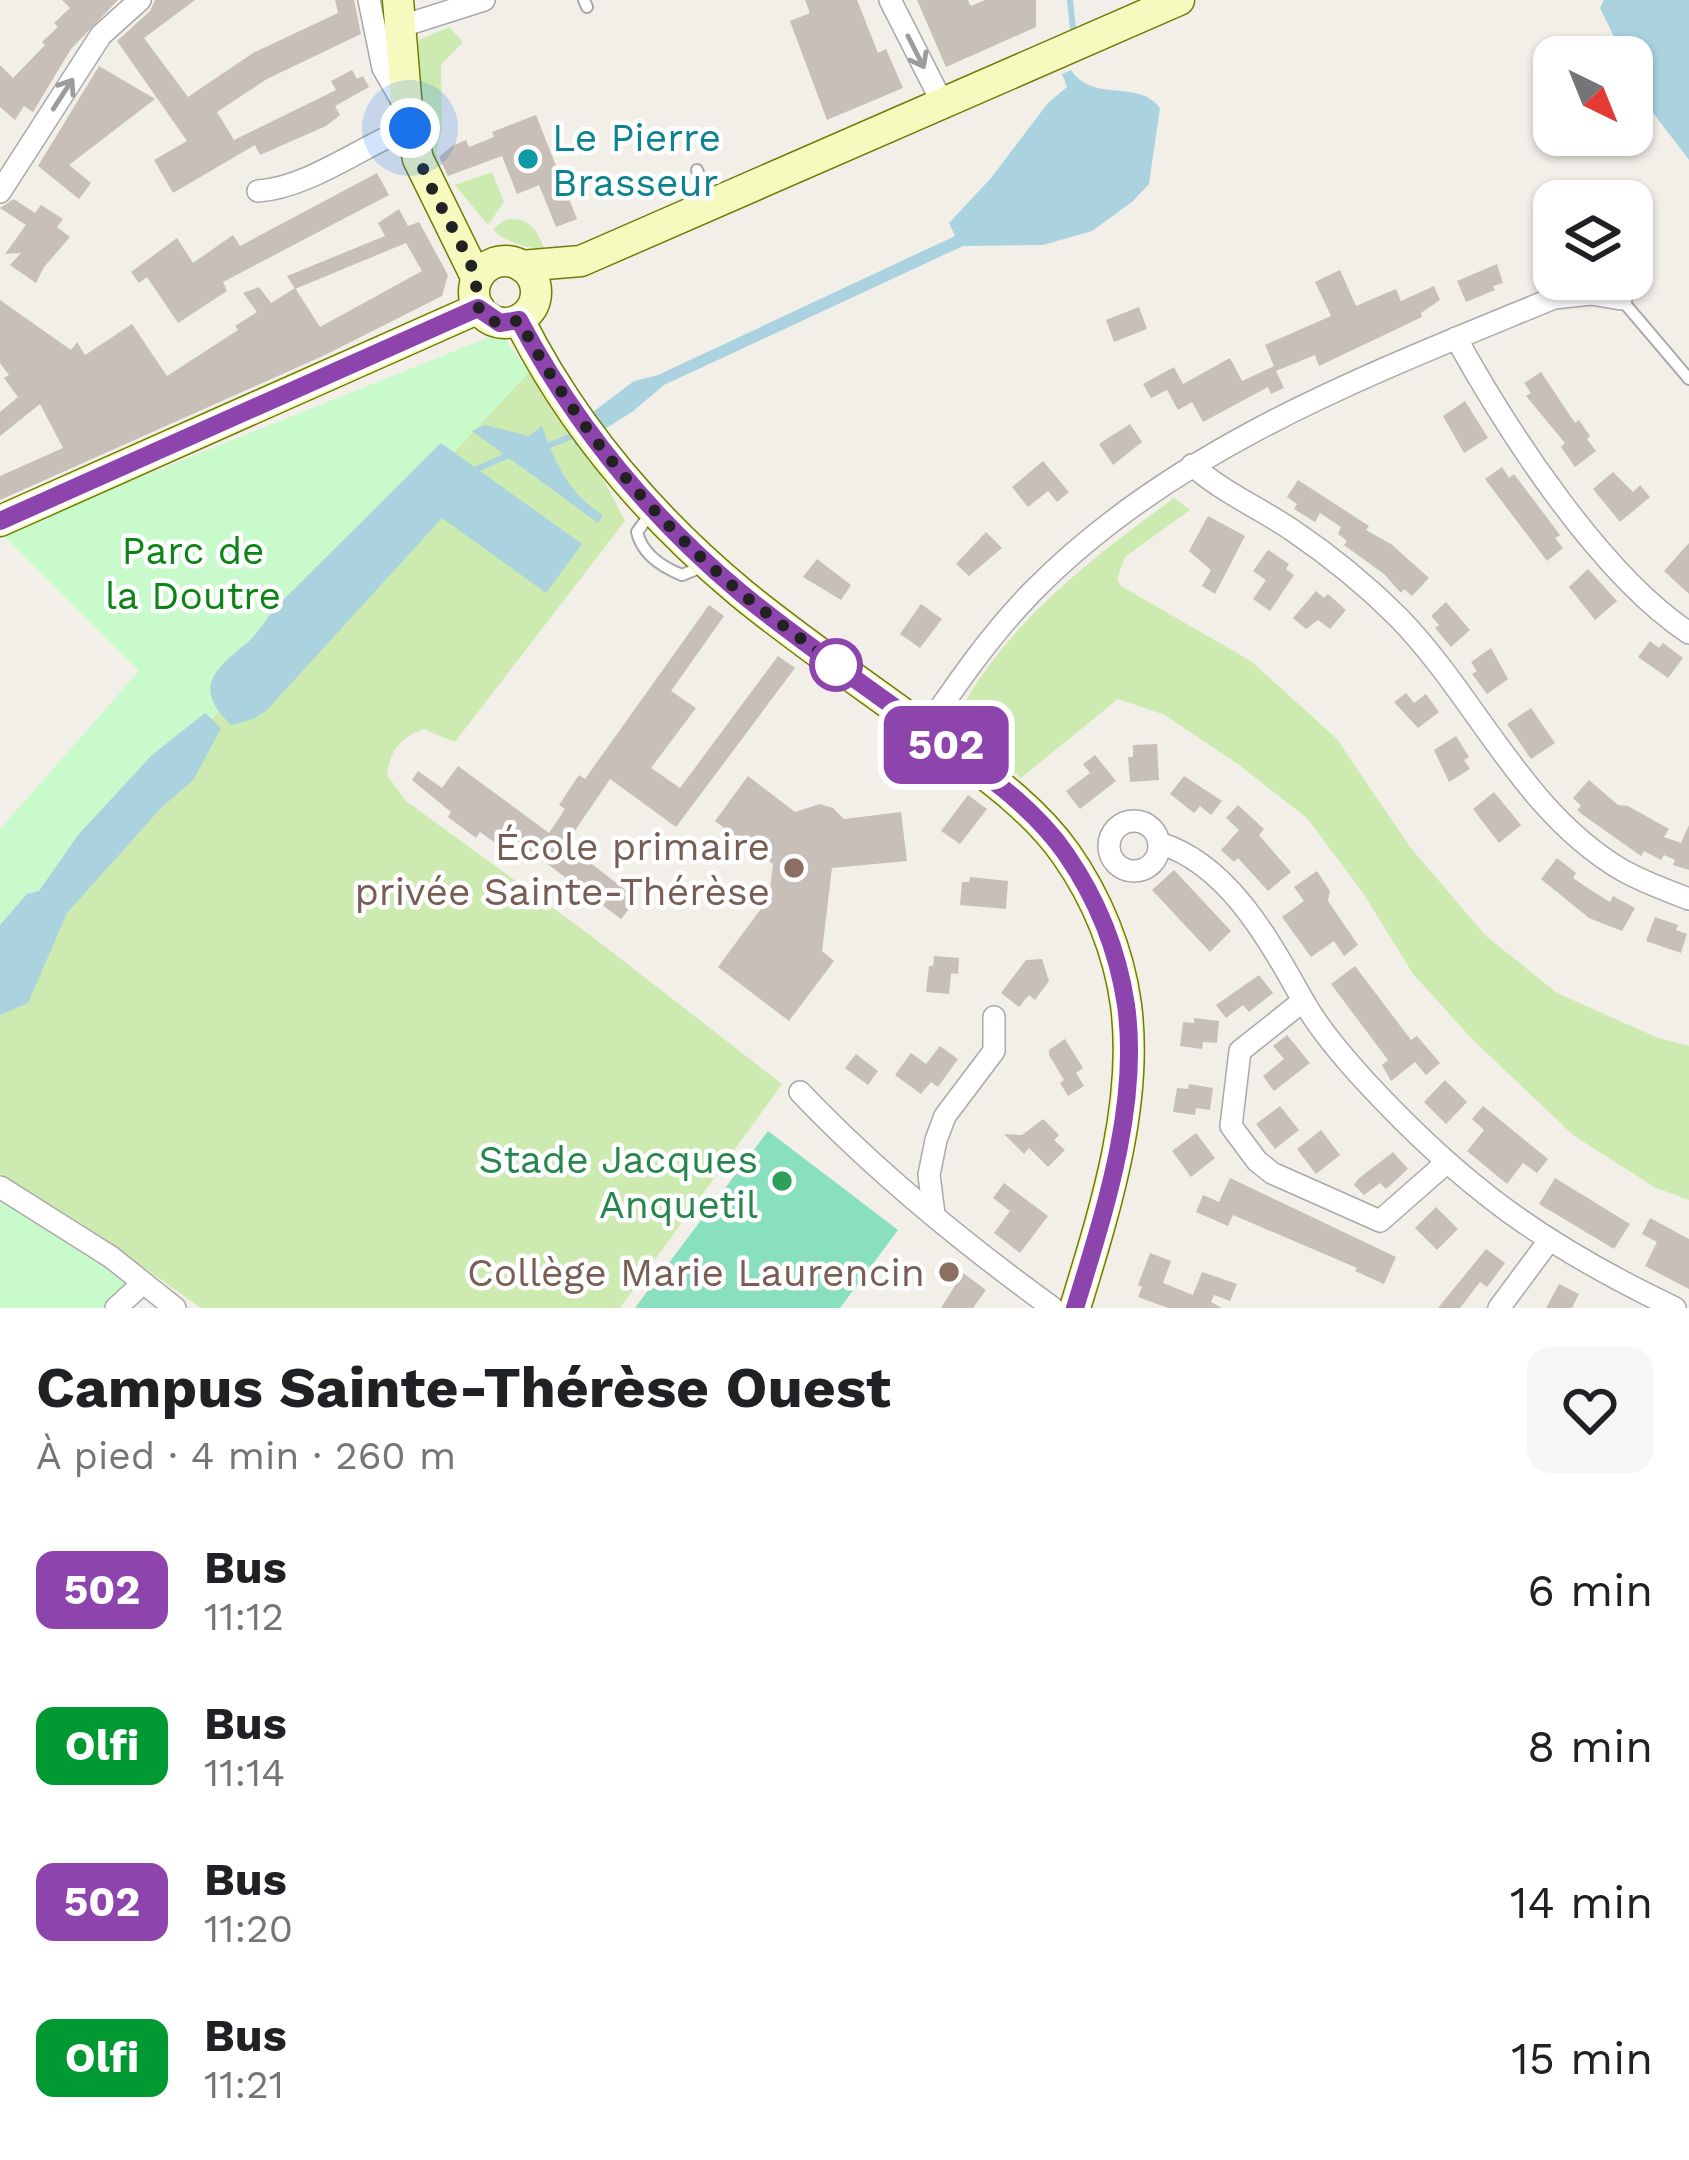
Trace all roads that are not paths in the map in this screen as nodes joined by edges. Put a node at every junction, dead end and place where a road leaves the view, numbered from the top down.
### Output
1 (140, 0) edge
2 (369, 0) edge
3 (484, 0) edge
4 (890, 0) edge
5 (1179, 0) edge
6 (398, 14) edge
7 (943, 104) junction
8 (409, 118) junction
9 (697, 170) dead end
10 (258, 191) dead end
11 (0, 192) edge
12 (710, 202) junction
13 (581, 260) junction
14 (495, 278) junction
15 (1549, 300) edge
16 (1623, 300) edge
17 (527, 309) junction
18 (1456, 338) junction
19 (1689, 379) edge
20 (1192, 465) junction
21 (4, 515) edge
22 (1689, 633) edge
23 (925, 730) junction
24 (1159, 843) dead end
25 (1689, 899) edge
26 (1303, 1000) junction
27 (994, 1017) dead end
28 (800, 1092) dead end
29 (1446, 1163) junction
30 (929, 1175) junction
31 (898, 1186) junction
32 (0, 1187) edge
33 (934, 1214) junction
34 (1549, 1242) junction
35 (143, 1282) junction
36 (116, 1308) edge
37 (147, 1308) edge
38 (175, 1308) edge
39 (1053, 1308) edge
40 (1075, 1308) edge
41 (1084, 1308) edge
42 (1097, 1308) edge
43 (1499, 1308) edge
44 (1675, 1308) edge

11 -> 1 street
2 - 8 street
3 - 6 street
4 -> 7 street
5 - 7 main road
6 - 8 main road
7 - 12 main road
8 - 10 street
8 - 14 main road
9 - 12 lane
12 - 13 main road
13 - 14 main road
13 - 17 main road
14 - 17 main road
14 - 17 main road
14 - 21 main road
15 - 18 street
16 - 19 lane
17 - 23 main road
18 - 20 street
18 - 22 street
20 - 23 street
20 - 25 street
23 - 40 main road
24 - 26 street
26 - 29 street
26 - 29 street
27 - 30 street
28 - 31 street
29 - 34 street
30 - 31 street
30 - 33 street
31 - 33 street
32 - 35 street
33 - 39 street
34 - 43 street
34 - 44 street
35 - 36 street
35 - 37 street
35 - 38 street
41 - 42 street

